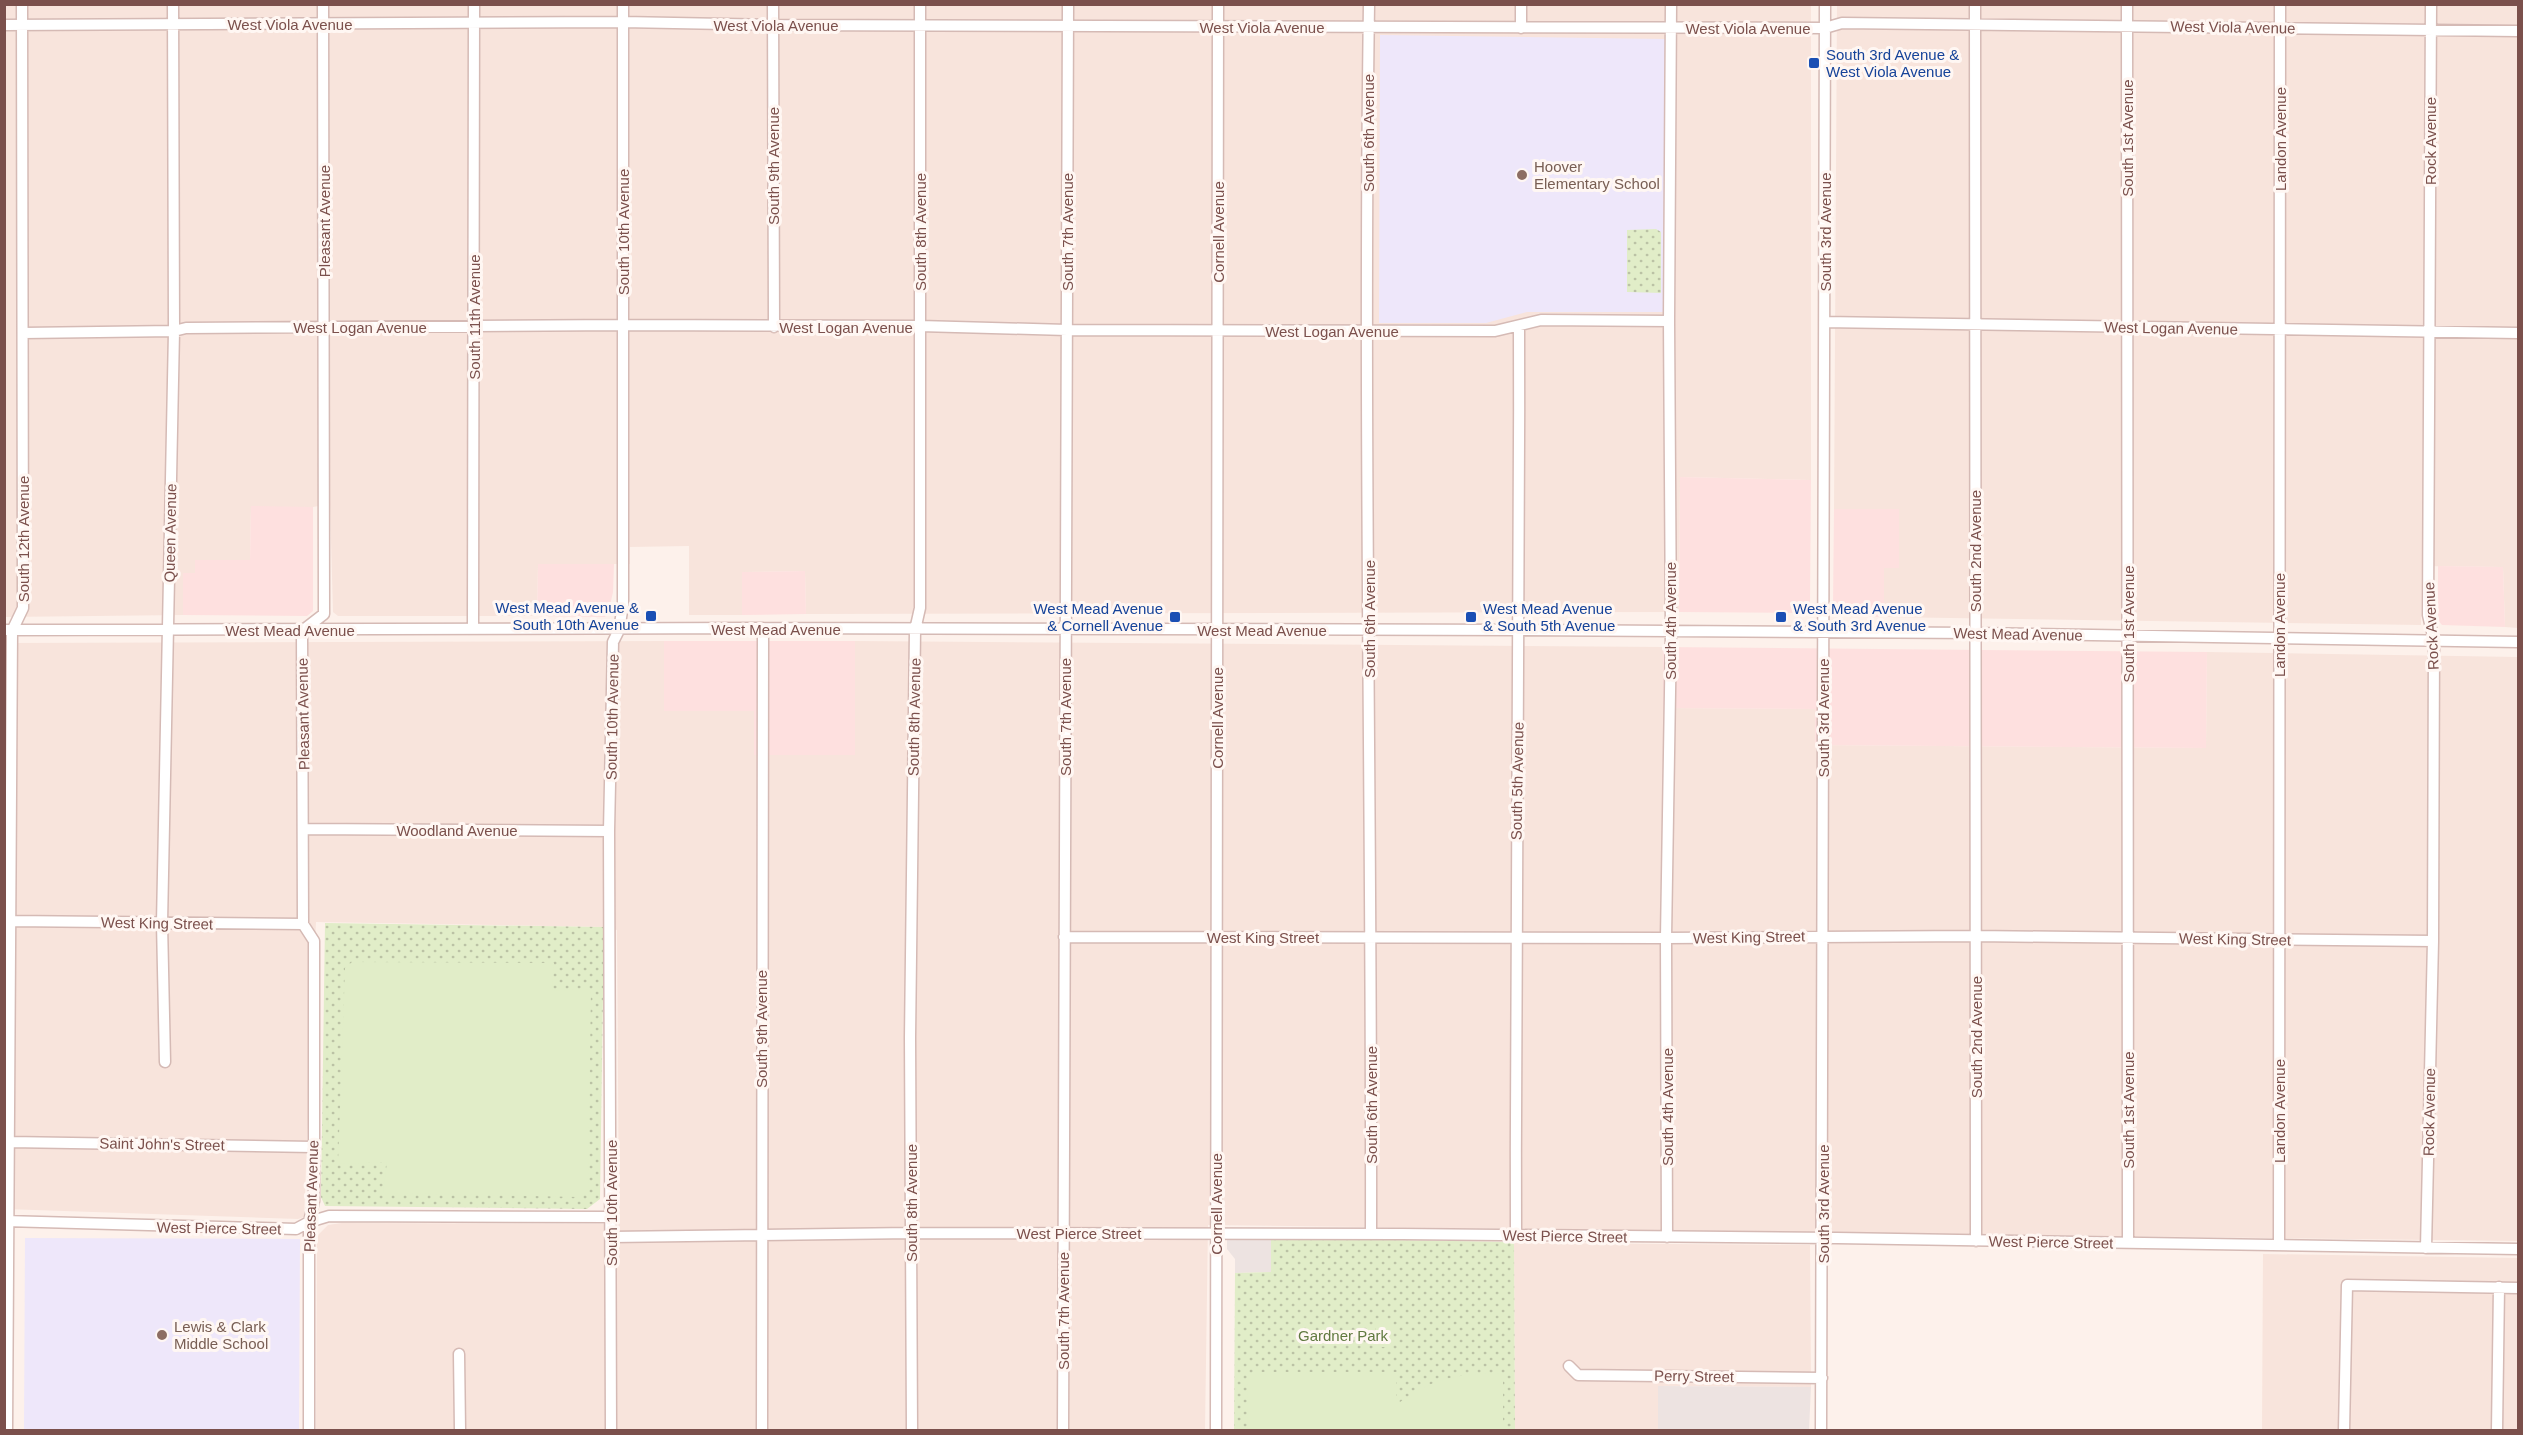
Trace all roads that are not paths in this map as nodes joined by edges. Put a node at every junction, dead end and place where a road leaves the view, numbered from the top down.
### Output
1 (22, 4) edge
2 (173, 4) edge
3 (323, 4) edge
4 (474, 4) edge
5 (623, 4) edge
6 (773, 4) edge
7 (920, 4) edge
8 (1068, 4) edge
9 (1218, 4) edge
10 (1369, 4) edge
11 (1521, 4) edge
12 (1671, 4) edge
13 (1825, 4) edge
14 (1975, 4) edge
15 (2127, 4) edge
16 (2280, 4) edge
17 (2431, 4) edge
18 (623, 22) junction
19 (323, 24) junction
20 (474, 24) junction
21 (4, 25) edge
22 (920, 25) junction
23 (1975, 25) junction
24 (22, 26) junction
25 (173, 26) junction
26 (773, 26) junction
27 (2127, 26) junction
28 (1068, 27) junction
29 (1217, 27) junction
30 (1369, 28) junction
31 (1521, 28) junction
32 (1825, 28) junction
33 (2280, 28) junction
34 (1671, 29) junction
35 (2431, 30) junction
36 (2518, 31) edge
37 (1669, 321) junction
38 (1824, 322) junction
39 (624, 325) junction
40 (1975, 325) junction
41 (324, 326) junction
42 (920, 326) junction
43 (1520, 326) junction
44 (474, 327) junction
45 (774, 327) junction
46 (2127, 327) junction
47 (1218, 329) junction
48 (1067, 330) junction
49 (2280, 330) junction
50 (174, 331) junction
51 (1367, 331) junction
52 (2429, 332) junction
53 (23, 333) junction
54 (2518, 333) edge
55 (763, 628) junction
56 (473, 629) junction
57 (1065, 629) junction
58 (1369, 629) junction
59 (168, 630) junction
60 (619, 630) junction
61 (915, 630) junction
62 (1520, 630) junction
63 (8, 631) edge
64 (302, 631) junction
65 (1217, 631) junction
66 (1671, 631) junction
67 (1824, 632) junction
68 (1976, 633) junction
69 (2127, 637) junction
70 (2279, 637) junction
71 (2434, 640) junction
72 (2518, 642) edge
73 (304, 829) junction
74 (609, 831) junction
75 (11, 921) junction
76 (162, 923) junction
77 (303, 924) junction
78 (1371, 936) junction
79 (1822, 936) junction
80 (1976, 936) junction
81 (1064, 937) junction
82 (1216, 938) junction
83 (1515, 938) junction
84 (1666, 938) junction
85 (2129, 938) junction
86 (2279, 939) junction
87 (2433, 941) junction
88 (165, 1062) dead end
89 (10, 1142) junction
90 (313, 1146) junction
91 (611, 1217) junction
92 (7, 1222) edge
93 (309, 1222) junction
94 (911, 1233) junction
95 (1063, 1233) junction
96 (1216, 1234) junction
97 (1371, 1234) junction
98 (762, 1235) junction
99 (1516, 1235) junction
100 (611, 1237) junction
101 (1667, 1237) junction
102 (1823, 1238) junction
103 (1976, 1241) junction
104 (2128, 1243) junction
105 (2278, 1245) junction
106 (2426, 1248) junction
107 (2518, 1249) edge
108 (2499, 1287) junction
109 (2518, 1288) edge
110 (459, 1353) dead end
111 (1569, 1366) dead end
112 (1822, 1378) junction
113 (7, 1431) edge
114 (309, 1431) edge
115 (460, 1431) edge
116 (611, 1431) edge
117 (762, 1431) edge
118 (912, 1431) edge
119 (1062, 1431) edge
120 (1216, 1431) edge
121 (1821, 1431) edge
122 (2344, 1431) edge
123 (2498, 1431) edge

1 - 24 street, South 12th Avenue
2 - 25 street, Queen Avenue
3 - 19 street, Pleasant Avenue
4 - 20 street, South 11th Avenue
5 - 18 street, South 10th Avenue
6 - 26 street, South 9th Avenue
7 - 22 street, South 8th Avenue
8 - 28 street, South 7th Avenue
9 - 29 street, Cornell Avenue
10 - 30 street, South 6th Avenue
11 - 31 street
12 - 34 street, South 4th Avenue
13 - 32 street, South 3rd Avenue
14 - 23 street, South 2nd Avenue
15 - 27 street, South 1st Avenue
16 - 33 street, Landon Avenue
17 - 35 street, Rock Avenue
18 - 20 street, West Viola Avenue
18 - 26 street, West Viola Avenue
18 - 39 street, South 10th Avenue
19 - 20 street, West Viola Avenue
19 - 25 street, West Viola Avenue
19 - 41 street, Pleasant Avenue
20 - 44 street, South 11th Avenue
21 - 24 street, West Viola Avenue
22 - 26 street, West Viola Avenue
22 - 28 street, West Viola Avenue
22 - 42 street, South 8th Avenue
23 - 27 street, West Viola Avenue
23 - 32 street, West Viola Avenue
23 - 40 street, South 2nd Avenue
24 - 25 street, West Viola Avenue
24 - 53 street, South 12th Avenue
25 - 50 street, Queen Avenue
26 - 45 street, South 9th Avenue
27 - 33 street, West Viola Avenue
27 - 46 street, South 1st Avenue
28 - 29 street, West Viola Avenue
28 - 48 street, South 7th Avenue
29 - 30 street, West Viola Avenue
29 - 47 street, Cornell Avenue
30 - 31 street, West Viola Avenue
30 - 51 street, South 6th Avenue
31 - 34 street, West Viola Avenue
32 - 34 street, West Viola Avenue
32 - 38 street, South 3rd Avenue
33 - 35 street, West Viola Avenue
33 - 49 street, Landon Avenue
34 - 37 street, South 4th Avenue
35 - 36 street, West Viola Avenue
35 - 52 street, Rock Avenue
37 - 43 street, West Logan Avenue
37 - 66 street, South 4th Avenue
38 - 40 street, West Logan Avenue
38 - 67 street, South 3rd Avenue
39 - 44 street, West Logan Avenue
39 - 45 street, West Logan Avenue
39 - 60 street, South 10th Avenue
40 - 46 street, West Logan Avenue
40 - 68 street, South 2nd Avenue
41 - 44 street, West Logan Avenue
41 - 50 street, West Logan Avenue
41 - 64 street, Pleasant Avenue
42 - 45 street, West Logan Avenue
42 - 48 street, West Logan Avenue
42 - 61 street, South 8th Avenue
43 - 51 street, West Logan Avenue
43 - 62 street, South 5th Avenue
44 - 56 street, South 11th Avenue
46 - 49 street, West Logan Avenue
46 - 69 street, South 1st Avenue
47 - 48 street, West Logan Avenue
47 - 51 street, West Logan Avenue
47 - 65 street, Cornell Avenue
48 - 57 street, South 7th Avenue
49 - 52 street, West Logan Avenue
49 - 70 street, Landon Avenue
50 - 53 street, West Logan Avenue
50 - 59 street, Queen Avenue
51 - 58 street, South 6th Avenue
52 - 54 street, West Logan Avenue
52 - 71 street, Rock Avenue
53 - 63 street, South 12th Avenue
55 - 60 street, West Mead Avenue
55 - 61 street, West Mead Avenue
55 - 98 street, South 9th Avenue
56 - 60 street, West Mead Avenue
56 - 64 street, West Mead Avenue
57 - 61 street, West Mead Avenue
57 - 65 street, West Mead Avenue
57 - 81 street, South 7th Avenue
58 - 62 street, West Mead Avenue
58 - 65 street, West Mead Avenue
58 - 78 street, South 6th Avenue
59 - 63 street, West Mead Avenue
59 - 64 street, West Mead Avenue
59 - 76 street, Queen Avenue
60 - 74 street, South 10th Avenue
61 - 94 street, South 8th Avenue
62 - 66 street, West Mead Avenue
62 - 83 street, South 5th Avenue
63 - 75 street, South 12th Avenue
64 - 73 street, Pleasant Avenue
65 - 82 street, Cornell Avenue
66 - 67 street, West Mead Avenue
66 - 84 street, South 4th Avenue
67 - 68 street, West Mead Avenue
67 - 79 street, South 3rd Avenue
68 - 69 street, West Mead Avenue
68 - 80 street, South 2nd Avenue
69 - 70 street, West Mead Avenue
69 - 85 street, South 1st Avenue
70 - 71 street, West Mead Avenue
70 - 86 street, Landon Avenue
71 - 72 street, West Mead Avenue
71 - 87 street, Rock Avenue
73 - 74 street, Woodland Avenue
73 - 77 street, Pleasant Avenue
74 - 91 street, South 10th Avenue
75 - 76 street, West King Street
75 - 89 street, South 12th Avenue
76 - 77 street, West King Street
76 - 88 street, Queen Avenue
77 - 90 street, Pleasant Avenue
78 - 82 street, West King Street
78 - 83 street, West King Street
78 - 97 street, South 6th Avenue
79 - 80 street, West King Street
79 - 84 street, West King Street
79 - 102 street, South 3rd Avenue
80 - 85 street, West King Street
80 - 103 street, South 2nd Avenue
81 - 82 street, West King Street
81 - 95 street, South 7th Avenue
82 - 96 street, Cornell Avenue
83 - 84 street, West King Street
83 - 99 street, South 5th Avenue
84 - 101 street, South 4th Avenue
85 - 86 street, West King Street
85 - 104 street, South 1st Avenue
86 - 87 street, West King Street
86 - 105 street, Landon Avenue
87 - 106 street, Rock Avenue
89 - 90 street, Saint John's Street
89 - 92 street, South 12th Avenue
90 - 93 street, Pleasant Avenue
91 - 93 street, West Pierce Street
91 - 100 street, South 10th Avenue
92 - 93 street, West Pierce Street
92 - 113 street, South 12th Avenue
93 - 114 street, Pleasant Avenue
94 - 95 street, West Pierce Street
94 - 98 street, West Pierce Street
94 - 118 street, South 8th Avenue
95 - 96 street, West Pierce Street
95 - 119 street, South 7th Avenue
96 - 97 street, West Pierce Street
96 - 120 street, Cornell Avenue
97 - 99 street, West Pierce Street
98 - 100 street, West Pierce Street
98 - 117 street, South 9th Avenue
99 - 101 street, West Pierce Street
100 - 116 street, South 10th Avenue
101 - 102 street, West Pierce Street
102 - 103 street, West Pierce Street
102 - 112 street, South 3rd Avenue
103 - 104 street, West Pierce Street
104 - 105 street, West Pierce Street
105 - 106 street, West Pierce Street
106 - 107 street, West Pierce Street
108 - 109 street
108 - 122 street
108 - 123 street
110 - 115 street
111 - 112 street, Perry Street
112 - 121 street, South 3rd Avenue

